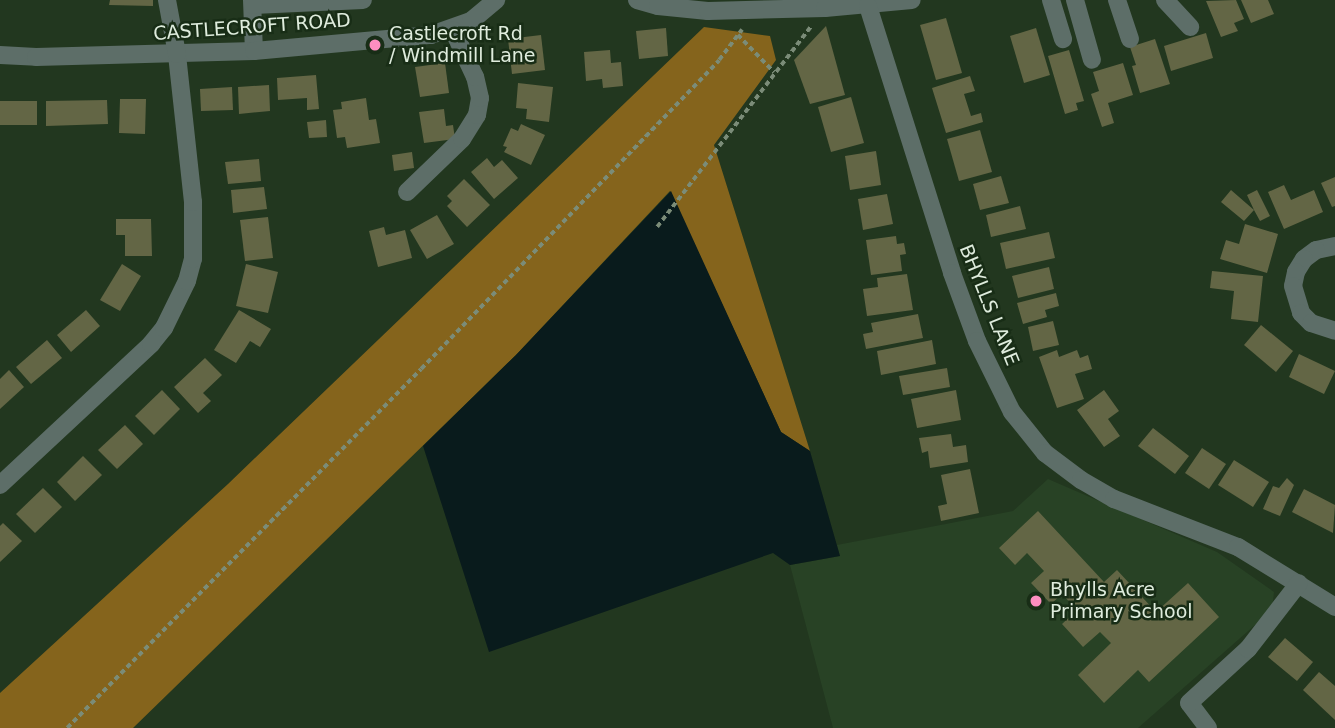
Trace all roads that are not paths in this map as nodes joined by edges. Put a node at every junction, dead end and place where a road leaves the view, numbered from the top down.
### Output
1 (167, 0) edge
2 (363, 0) edge
3 (496, 0) edge
4 (637, 0) edge
5 (912, 0) edge
6 (1051, 0) edge
7 (1075, 0) edge
8 (1117, 0) edge
9 (1165, 0) edge
10 (253, 2) edge
11 (868, 6) junction
12 (1190, 27) dead end
13 (453, 30) junction
14 (1130, 39) dead end
15 (1063, 40) dead end
16 (254, 51) junction
17 (177, 54) junction
18 (0, 55) edge
19 (1092, 60) dead end
20 (407, 192) dead end
21 (1335, 246) edge
22 (1335, 331) edge
23 (0, 485) edge
24 (1299, 583) junction
25 (1335, 607) edge
26 (1208, 728) edge

1 - 17 street
2 - 10 street
3 - 13 street, CASTLECROFT ROAD
4 - 11 street
5 - 11 street
6 - 15 street
7 - 19 street
8 - 14 street
9 - 12 street
10 - 16 street
11 - 24 street, BHYLLS LANE
13 - 16 street, CASTLECROFT ROAD
13 - 20 street
16 - 17 street, CASTLECROFT ROAD
17 - 18 street, CASTLECROFT ROAD
17 - 23 street
21 - 22 street
24 - 25 street, BHYLLS LANE
24 - 26 street

